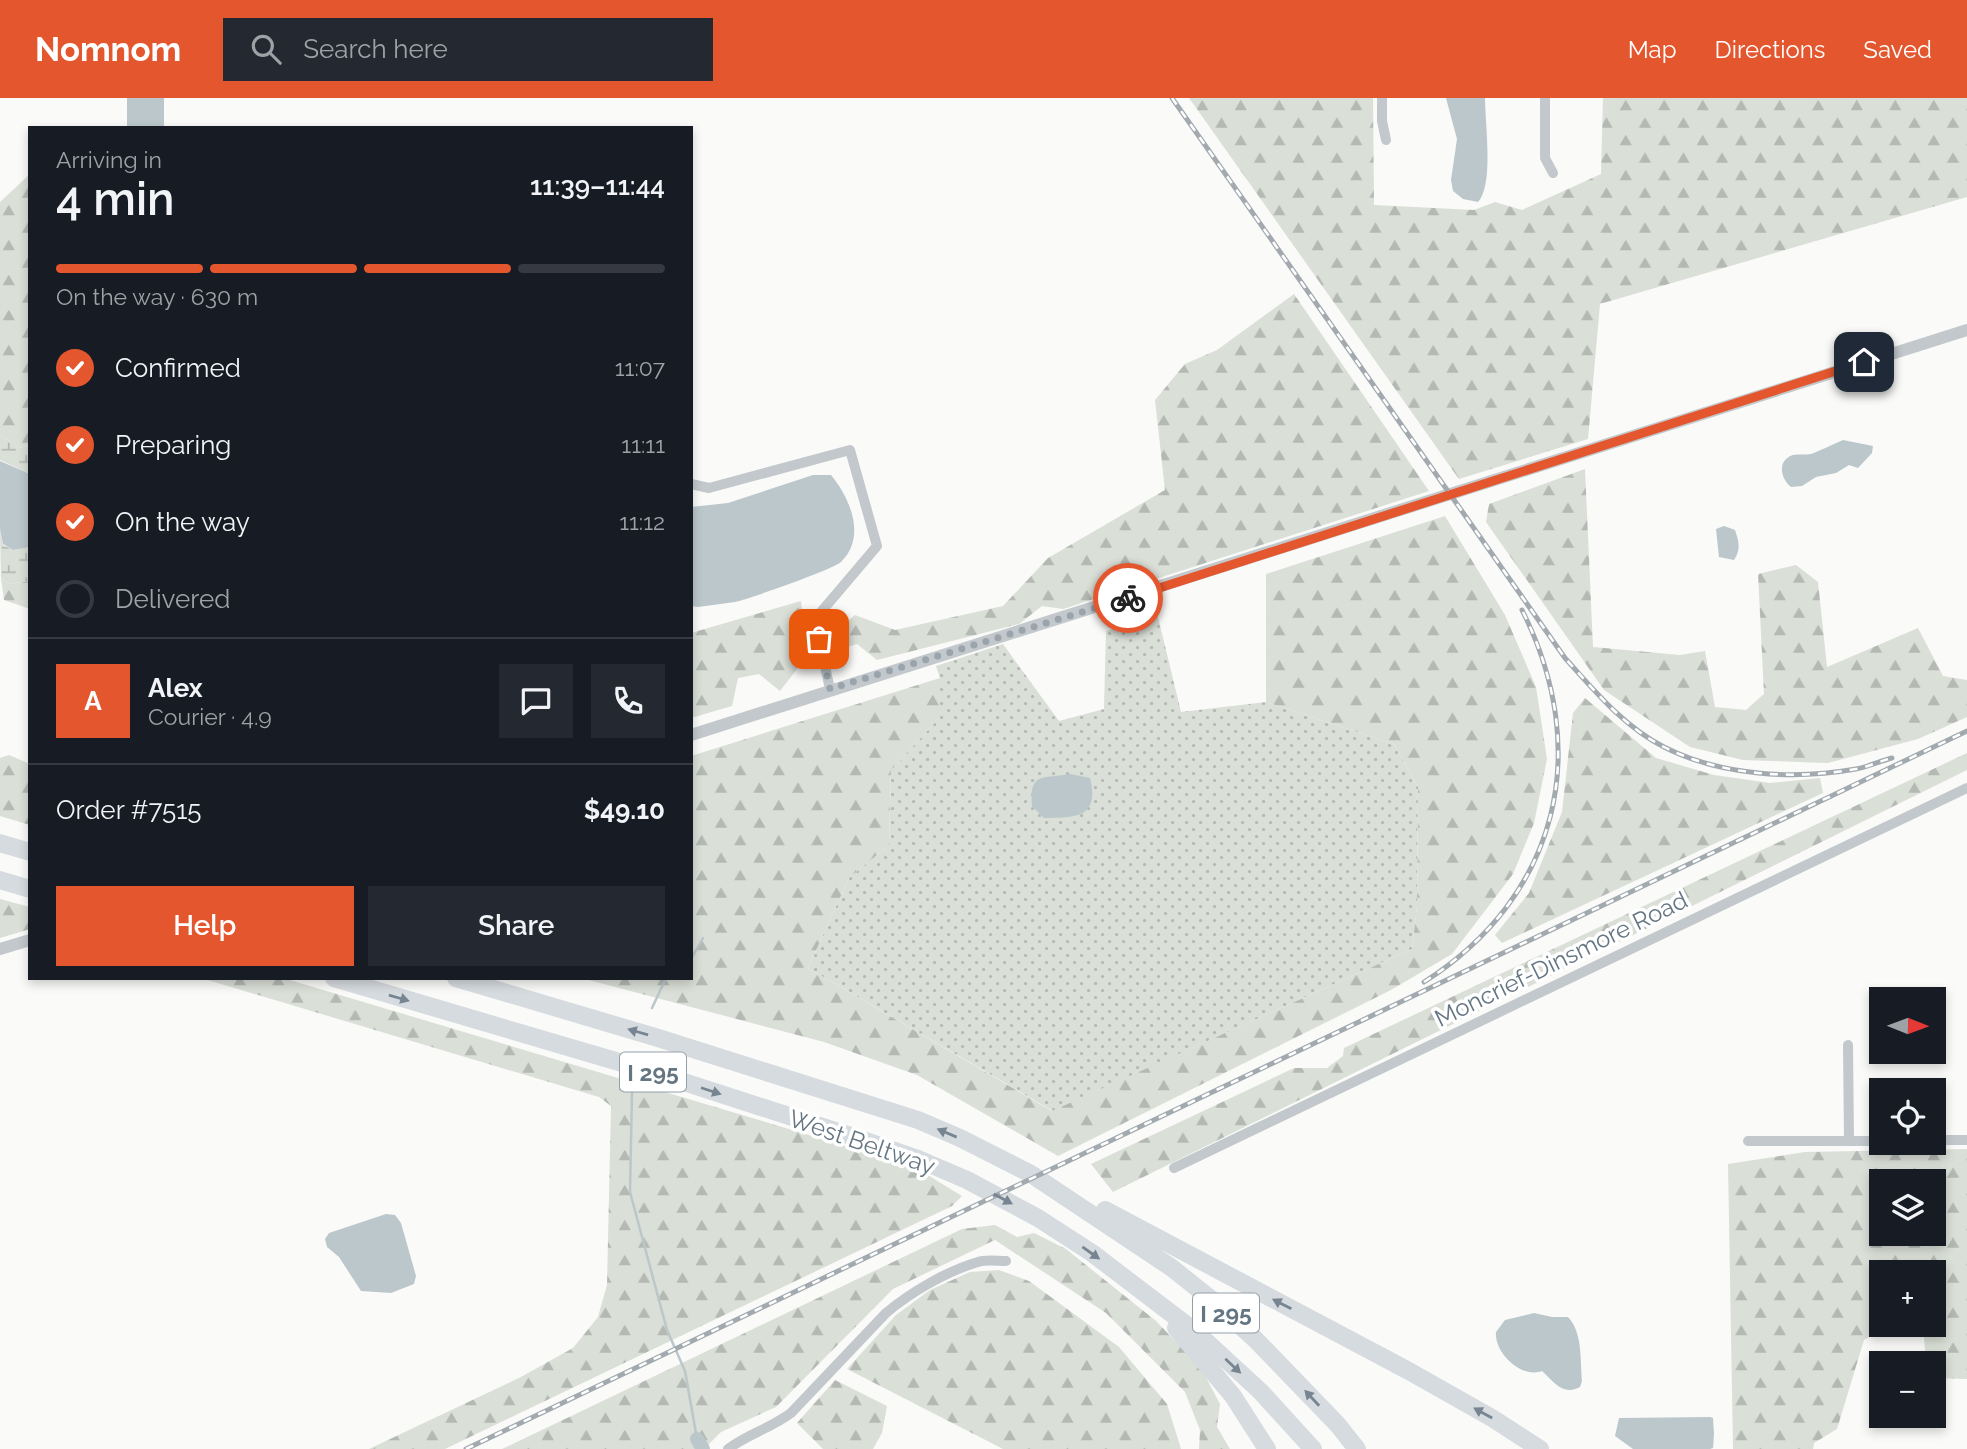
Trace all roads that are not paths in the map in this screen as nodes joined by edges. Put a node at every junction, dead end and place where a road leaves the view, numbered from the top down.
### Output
1 (1382, 98) edge
2 (1545, 98) edge
3 (1386, 140) dead end
4 (1553, 173) dead end
5 (1967, 330) edge
6 (693, 484) edge
7 (830, 689) junction
8 (693, 734) edge
9 (1967, 788) edge
10 (0, 843) edge
11 (28, 851) edge
12 (0, 880) edge
13 (28, 888) edge
14 (28, 941) edge
15 (0, 949) edge
16 (341, 980) edge
17 (463, 980) edge
18 (1848, 1045) dead end
19 (1946, 1140) edge
20 (1967, 1140) edge
21 (1748, 1141) dead end
22 (1849, 1141) junction
23 (1869, 1141) edge
24 (1174, 1168) dead end
25 (1078, 1201) junction
26 (1006, 1261) dead end
27 (1143, 1292) junction
28 (728, 1449) edge
29 (1267, 1449) edge
30 (1313, 1449) edge
31 (1357, 1449) edge
32 (1540, 1449) edge

1 - 3 street
2 - 4 street
5 - 7 street
6 - 7 street
7 - 8 street
9 - 24 street, Moncrief-Dinsmore Road
10 - 11 highway
12 - 13 highway
14 - 15 street
16 -> 27 highway, West Beltway / I 295
25 -> 17 highway, West Beltway / I 295
18 - 22 street
19 - 20 street
21 - 22 street
22 - 23 street
31 -> 25 highway, I 295
32 -> 25 highway
26 - 28 street
27 - 29 highway
27 -> 30 highway, West Beltway / I 295

